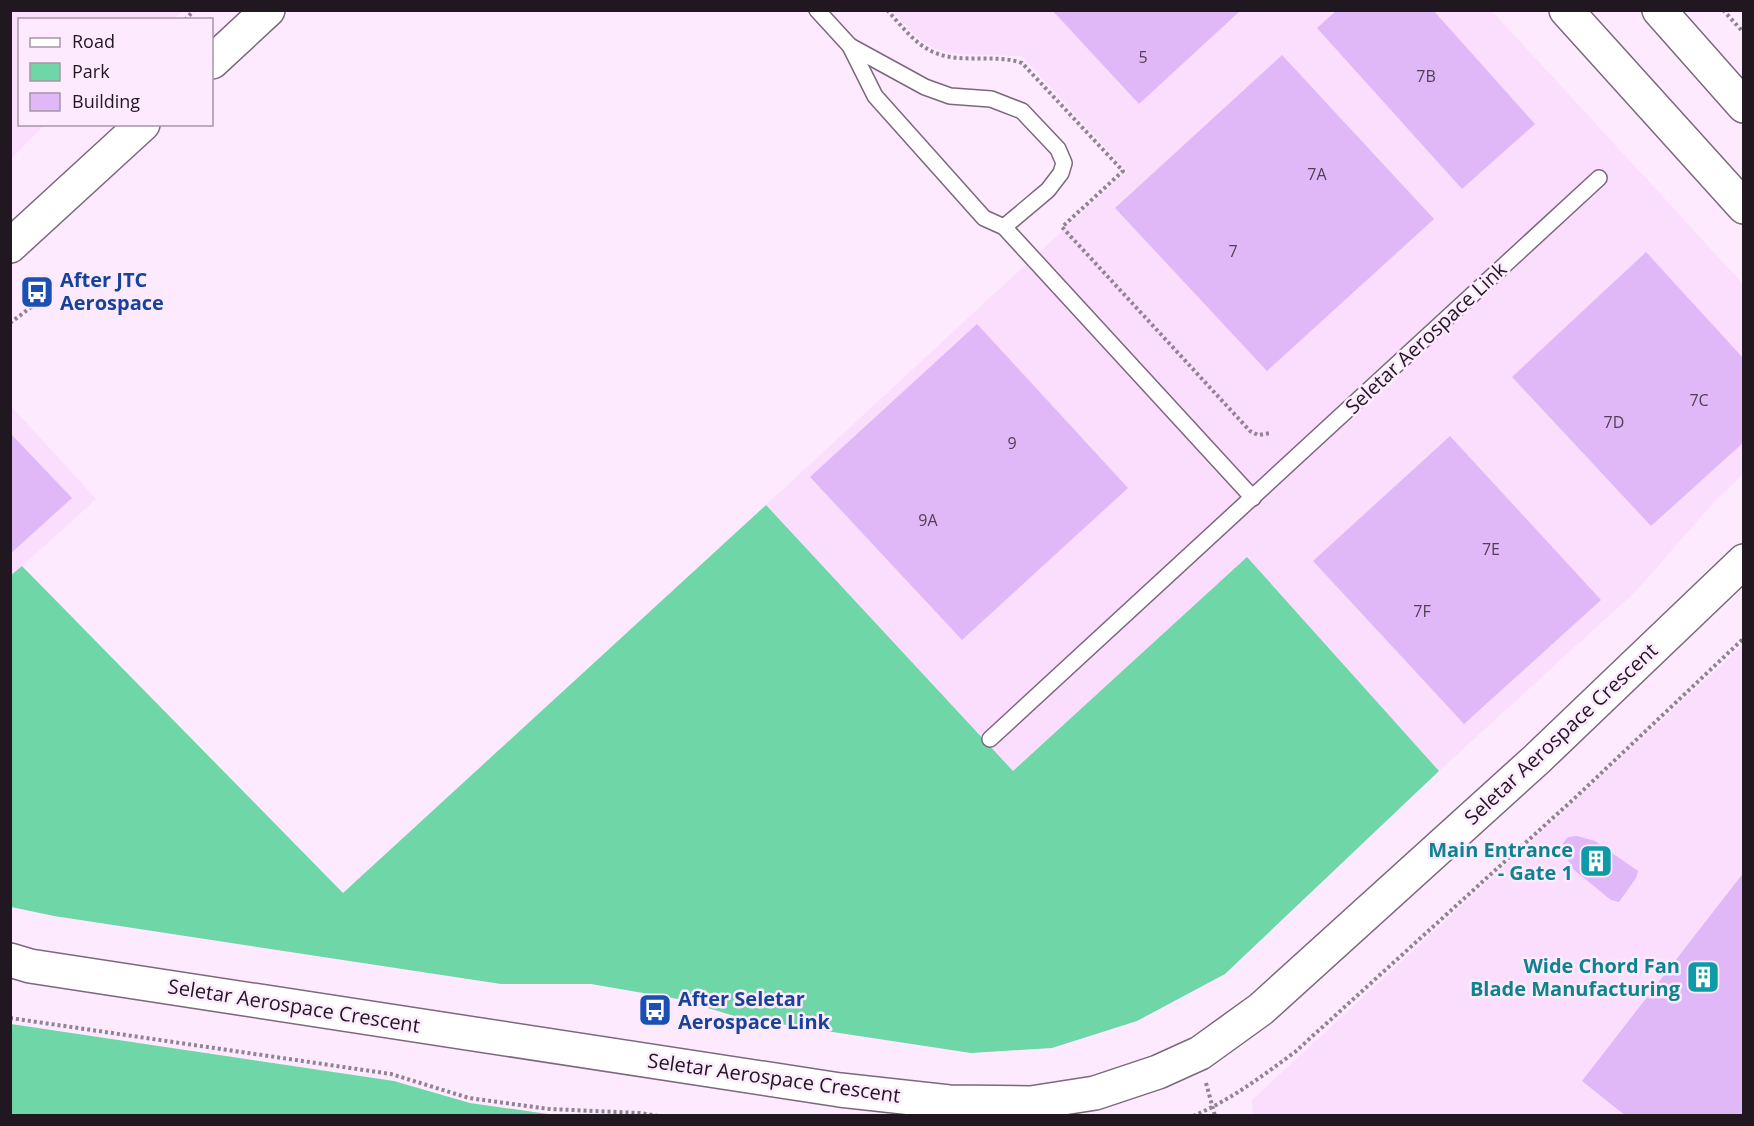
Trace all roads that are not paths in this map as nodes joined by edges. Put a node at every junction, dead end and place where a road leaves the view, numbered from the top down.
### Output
1 (268, 10) edge
2 (817, 10) edge
3 (1566, 10) edge
4 (1659, 10) edge
5 (850, 45) junction
6 (213, 61) edge
7 (1743, 106) edge
8 (141, 126) edge
9 (1599, 178) dead end
10 (1743, 207) edge
11 (1004, 227) junction
12 (10, 246) edge
13 (1253, 498) junction
14 (1743, 561) edge
15 (990, 739) dead end
16 (10, 960) edge

1 - 6 street
2 - 5 lane
3 - 10 street
4 - 7 street
5 - 11 lane
5 - 11 lane
8 - 12 street
9 - 13 lane, Seletar Aerospace Link
11 - 13 lane
13 - 15 lane, Seletar Aerospace Link
14 - 16 street, Seletar Aerospace Crescent

